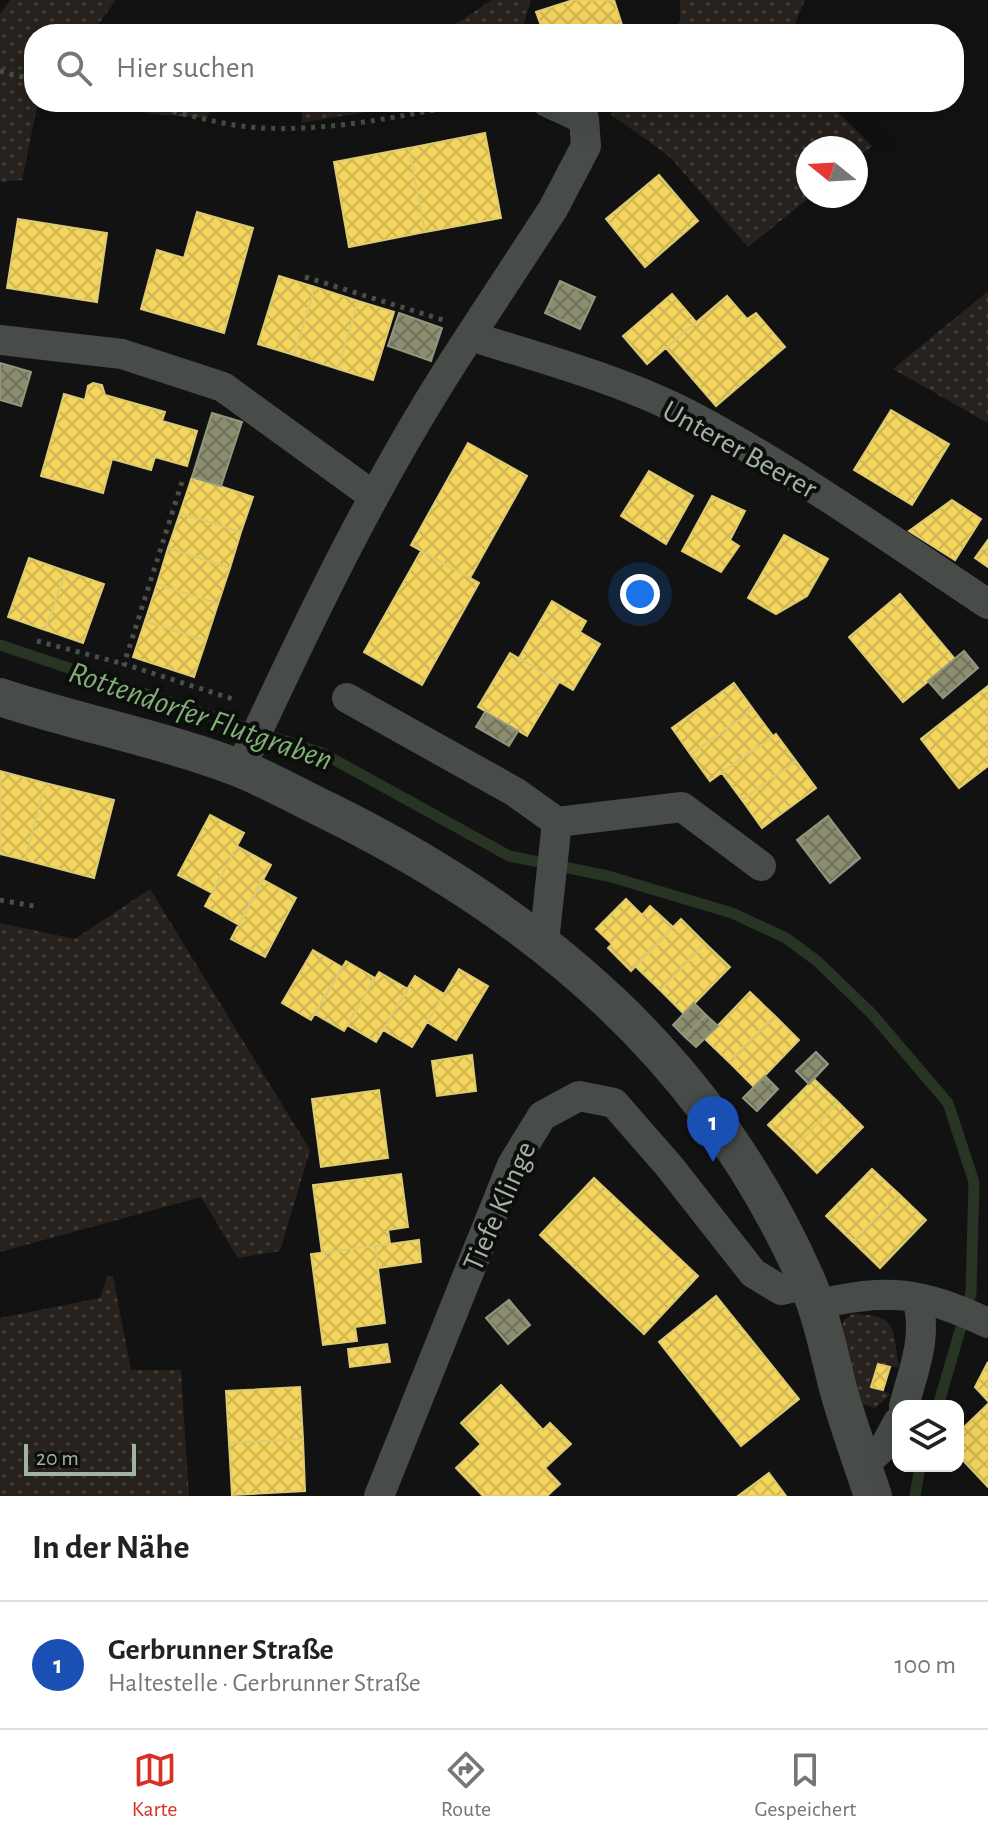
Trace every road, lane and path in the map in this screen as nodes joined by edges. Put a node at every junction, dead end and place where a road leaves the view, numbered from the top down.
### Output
1 (0, 71) edge
2 (24, 77) edge
3 (180, 112) edge
4 (417, 112) edge
5 (569, 112) edge
6 (305, 277) dead end
7 (472, 333) junction
8 (0, 340) edge
9 (182, 482) dead end
10 (372, 495) junction
11 (988, 604) edge
12 (37, 641) dead end
13 (124, 664) junction
14 (0, 697) edge
15 (347, 698) dead end
16 (265, 715) junction
17 (240, 769) junction
18 (555, 833) junction
19 (761, 866) dead end
20 (0, 900) edge
21 (34, 906) dead end
22 (544, 942) junction
23 (812, 1294) junction
24 (917, 1298) junction
25 (988, 1323) edge
26 (906, 1400) edge
27 (892, 1433) edge
28 (868, 1481) edge
29 (379, 1496) edge

1 - 2 path
3 - 4 path
5 - 7 street
6 - 7 path
7 - 10 street
7 - 11 street, Unterer Beerer
8 - 10 street
9 - 13 path
10 - 16 street
12 - 13 path
13 - 16 path
14 - 17 street
15 - 18 street
16 - 17 street
17 - 22 street
18 - 19 street
18 - 22 street
20 - 21 path
22 - 23 street
23 - 24 street, Tiefe Klinge
23 - 28 street
23 - 29 street, Tiefe Klinge
24 - 25 street, Tiefe Klinge
24 - 26 street
27 - 28 street

